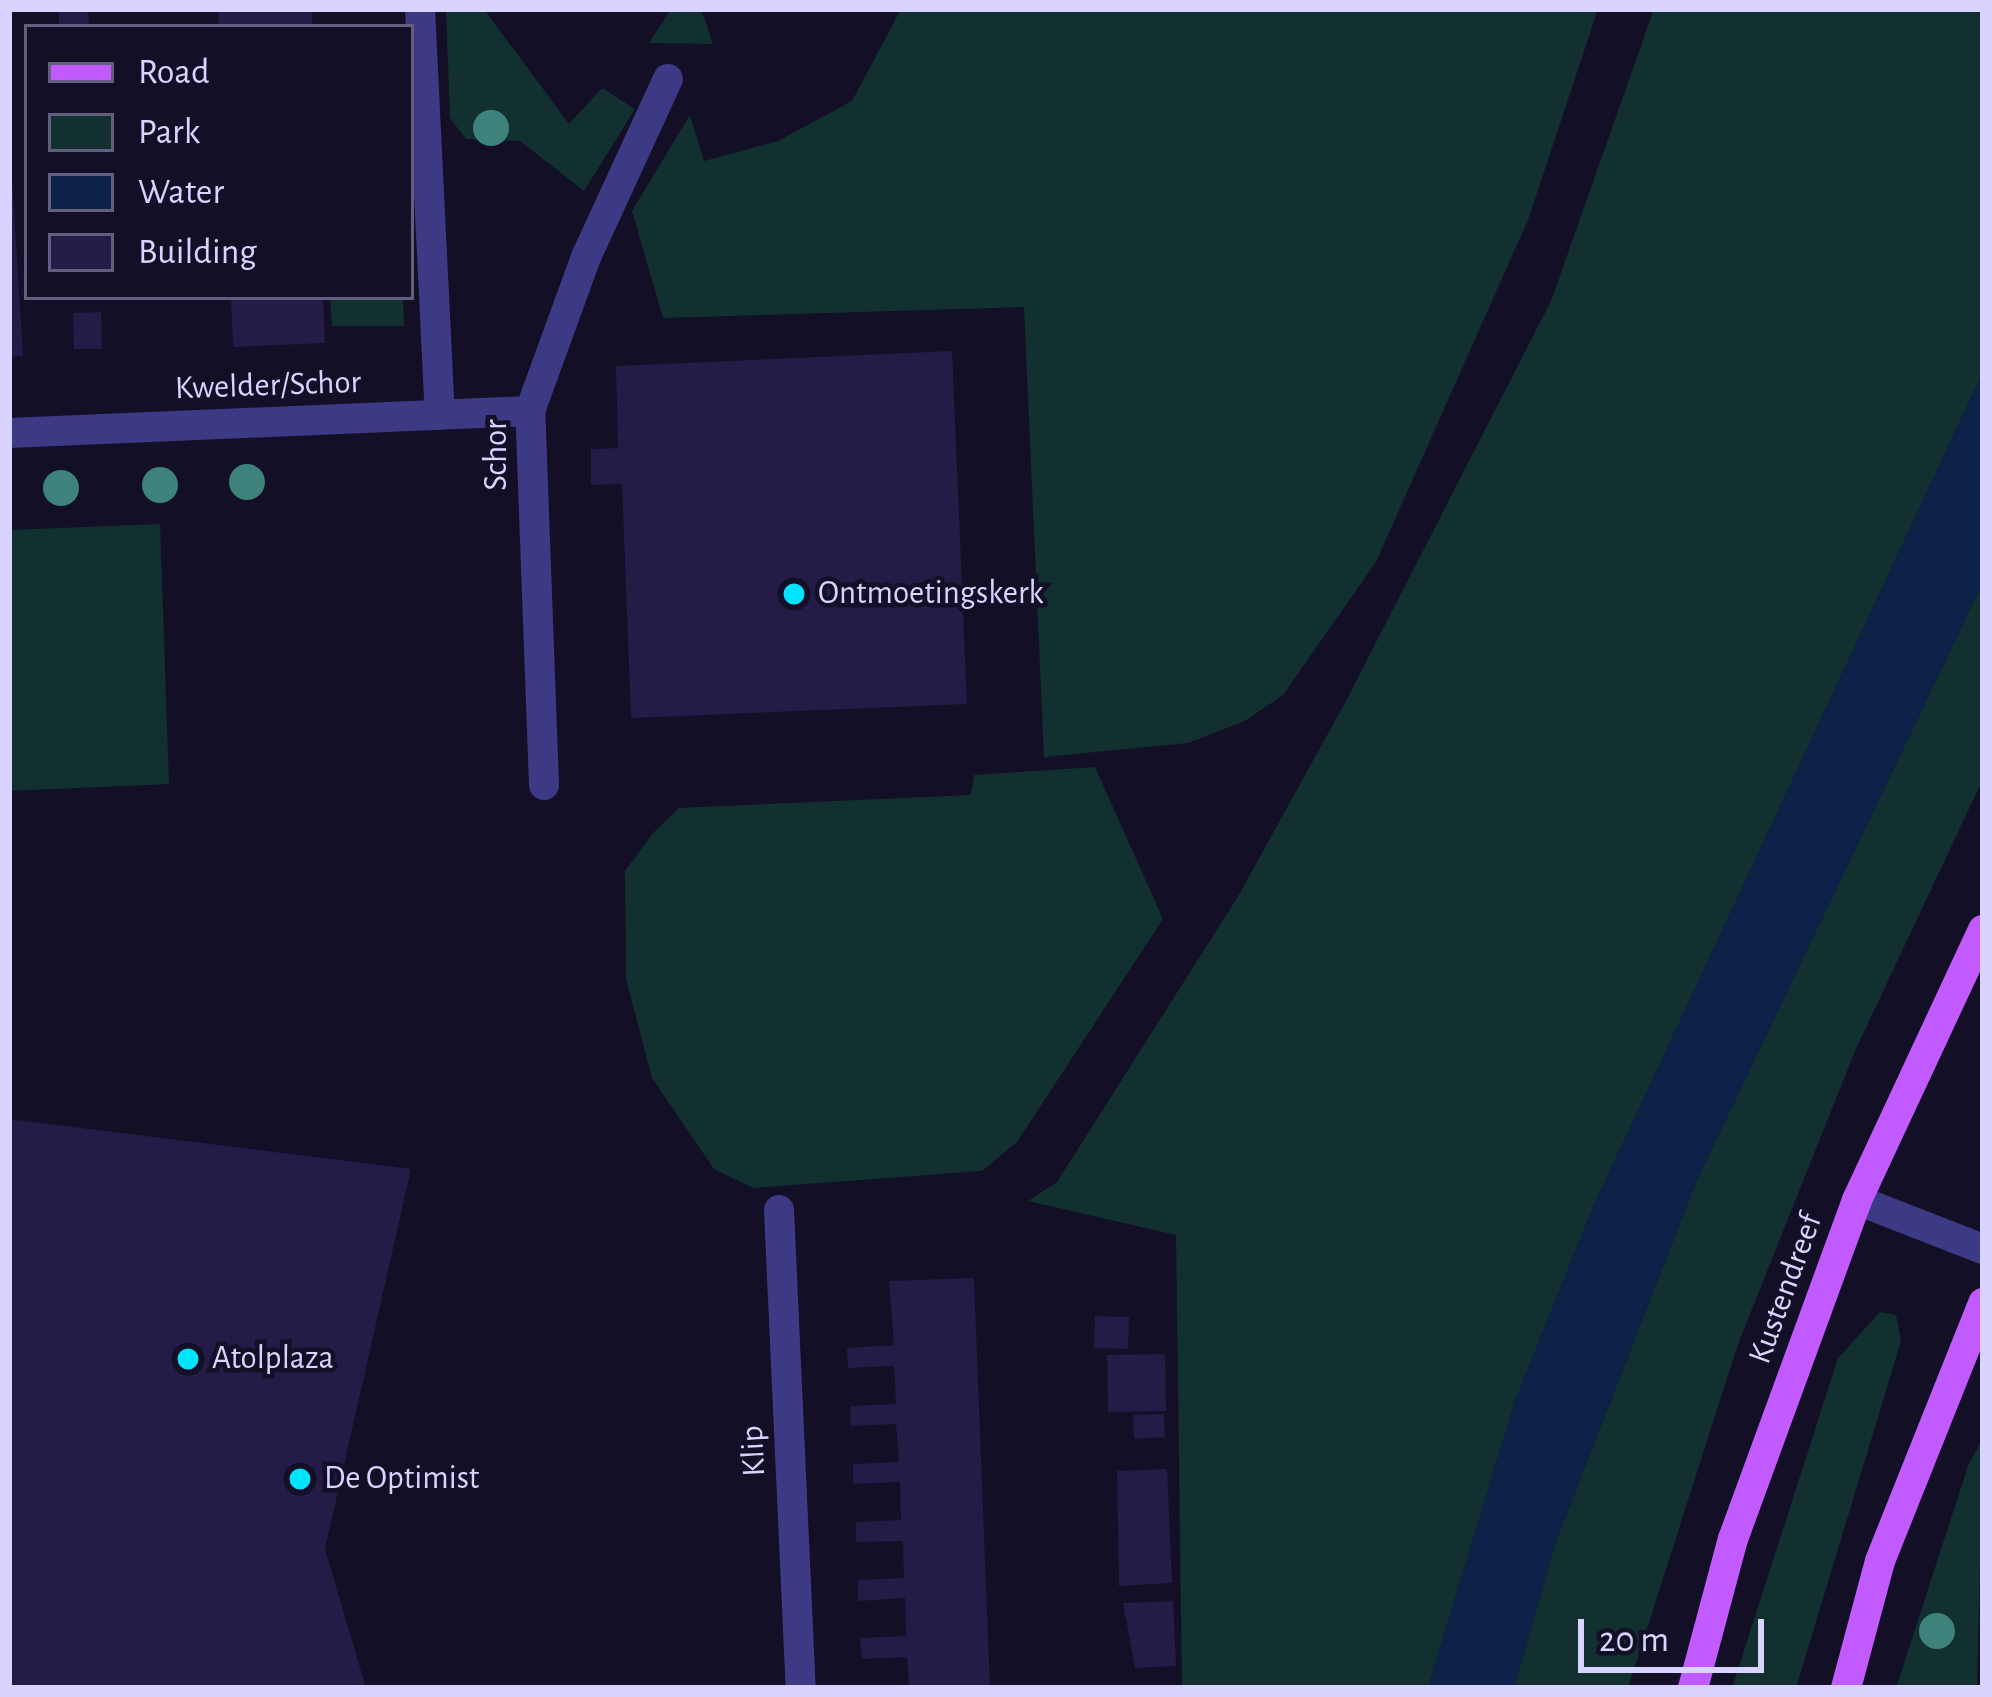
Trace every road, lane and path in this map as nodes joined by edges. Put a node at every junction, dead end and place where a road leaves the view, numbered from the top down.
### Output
1 (420, 9) edge
2 (668, 79) dead end
3 (530, 411) junction
4 (440, 415) junction
5 (9, 433) edge
6 (544, 785) dead end
7 (1983, 930) edge
8 (1856, 1200) junction
9 (779, 1210) dead end
10 (1983, 1250) edge
11 (1983, 1303) edge
12 (801, 1688) edge
13 (1693, 1688) edge
14 (1846, 1688) edge

1 - 4 street
2 - 3 street, Schor
3 - 4 street, Kwelder/Schor
3 - 6 street, Schor
4 - 5 street, Kwelder/Schor
7 - 8 main road, Kustendreef
8 - 10 street
8 - 13 main road, Kustendreef
9 - 12 street, Klip
11 - 14 main road

